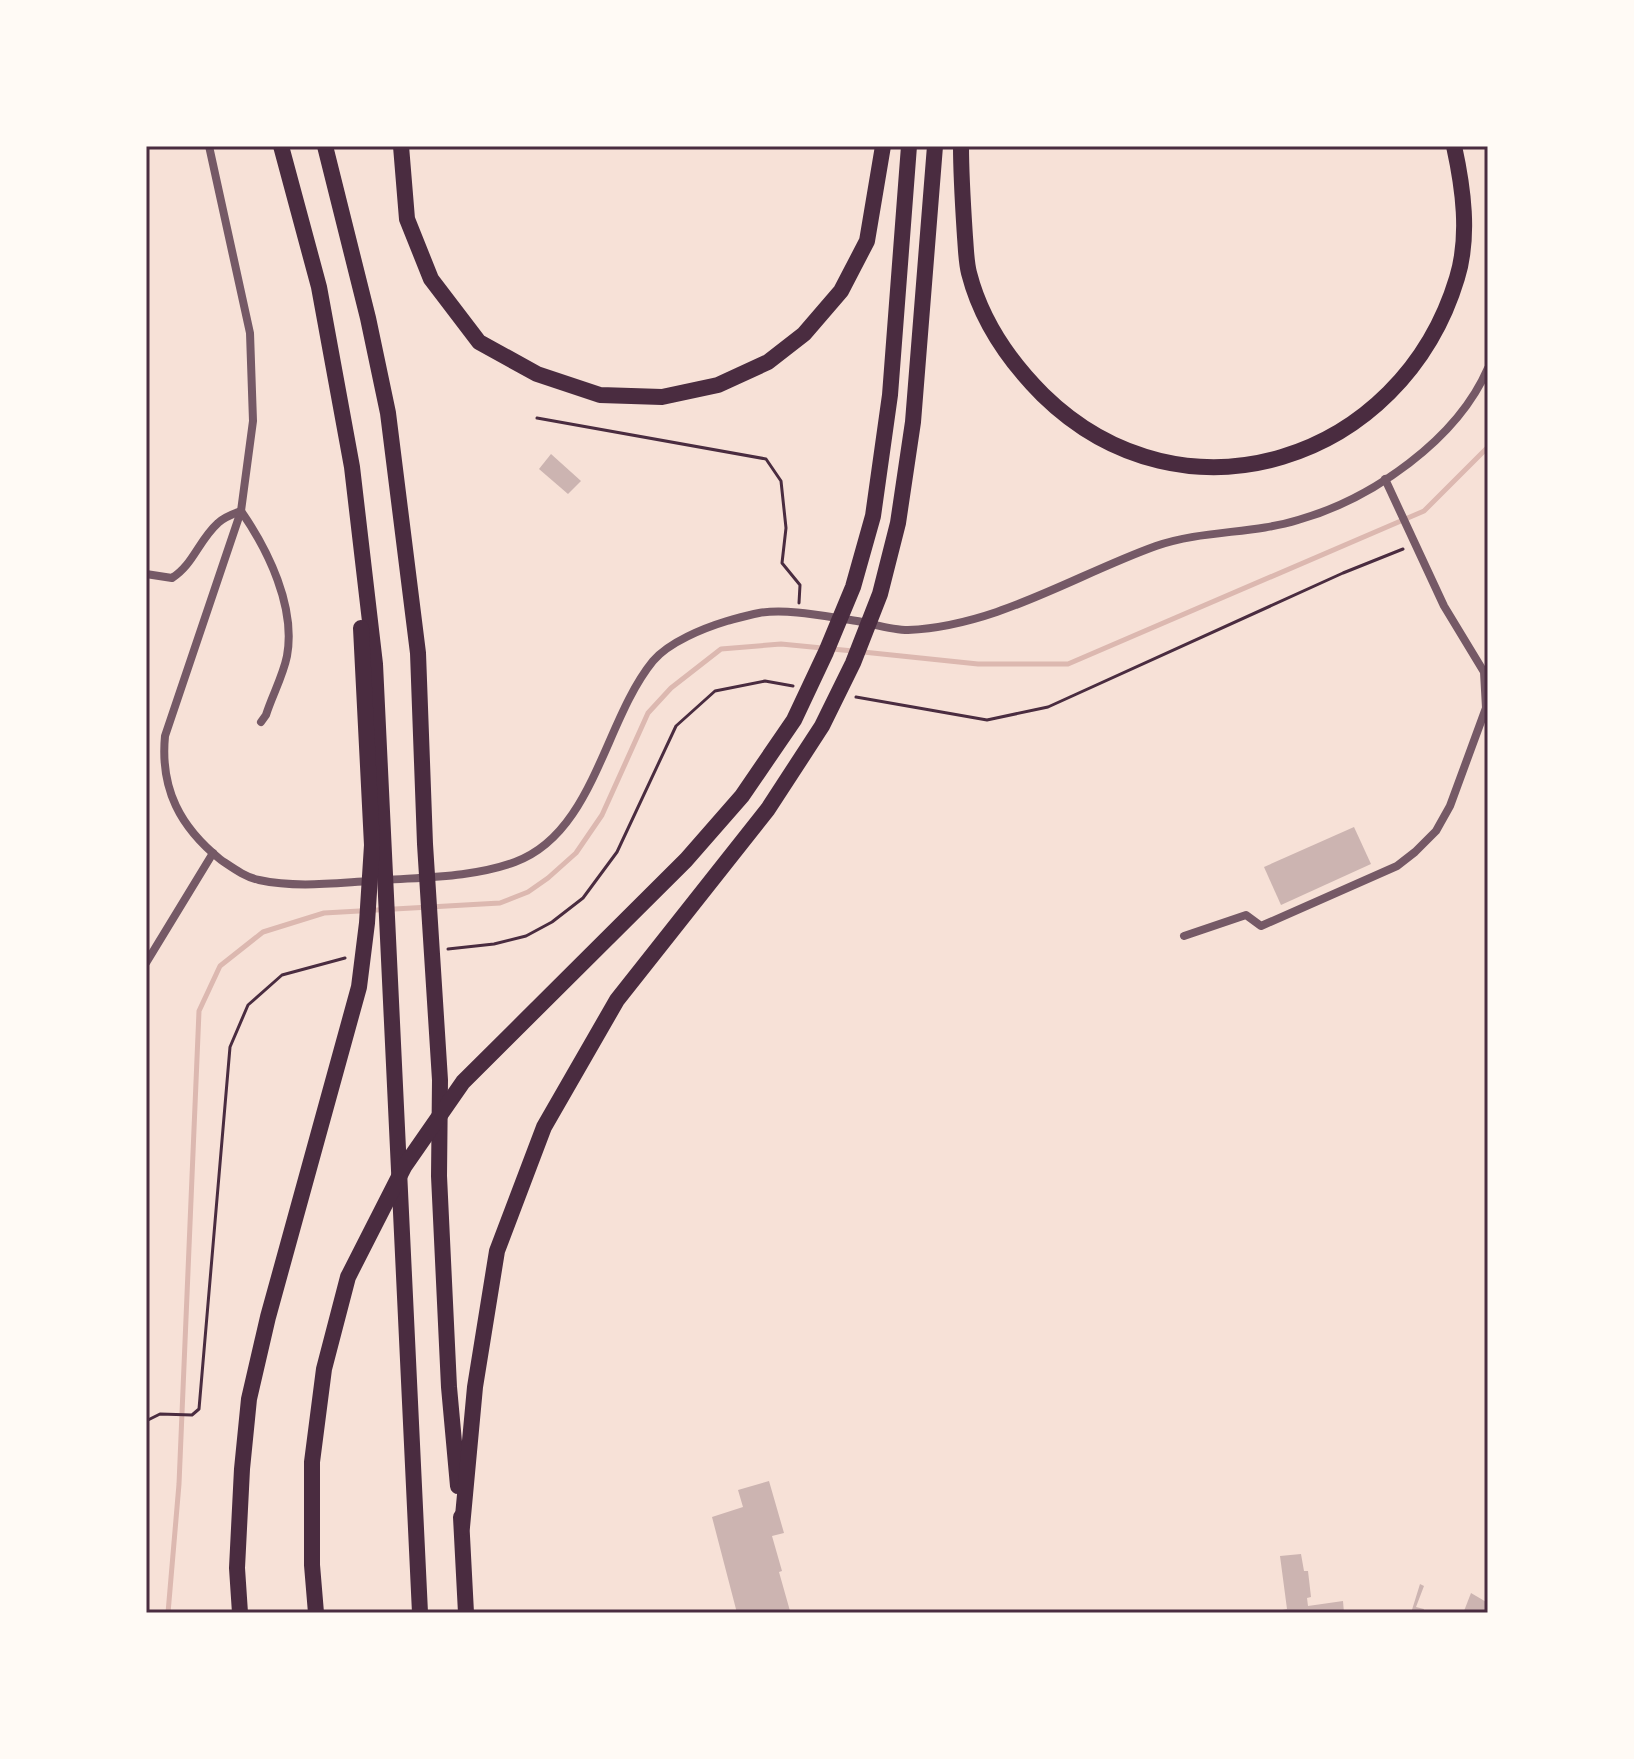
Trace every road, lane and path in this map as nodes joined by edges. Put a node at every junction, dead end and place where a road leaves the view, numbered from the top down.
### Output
1 (209, 146) edge
2 (281, 146) edge
3 (325, 146) edge
4 (401, 146) edge
5 (883, 146) edge
6 (909, 146) edge
7 (935, 146) edge
8 (961, 146) edge
9 (1454, 146) edge
10 (1488, 368) edge
11 (537, 418) dead end
12 (1385, 479) junction
13 (241, 511) junction
14 (146, 574) edge
15 (799, 614) junction
16 (261, 722) dead end
17 (378, 845) junction
18 (213, 853) junction
19 (1184, 936) dead end
20 (146, 963) edge
21 (192, 1415) dead end
22 (146, 1421) edge
23 (462, 1527) junction
24 (312, 1565) junction
25 (240, 1613) edge
26 (316, 1613) edge
27 (322, 1613) edge
28 (420, 1613) edge
29 (466, 1613) edge

1 - 13 street
2 - 17 highway
3 - 23 highway
4 - 5 highway
6 - 24 highway
7 - 23 highway
8 - 9 highway
10 - 12 street
11 - 15 path
12 - 15 street
12 - 19 street
13 - 14 street
13 - 16 street
13 - 18 street
15 - 18 street
17 - 25 highway
17 - 28 highway
18 - 20 street
21 - 22 path
23 - 29 highway
24 - 26 highway
24 - 27 highway

